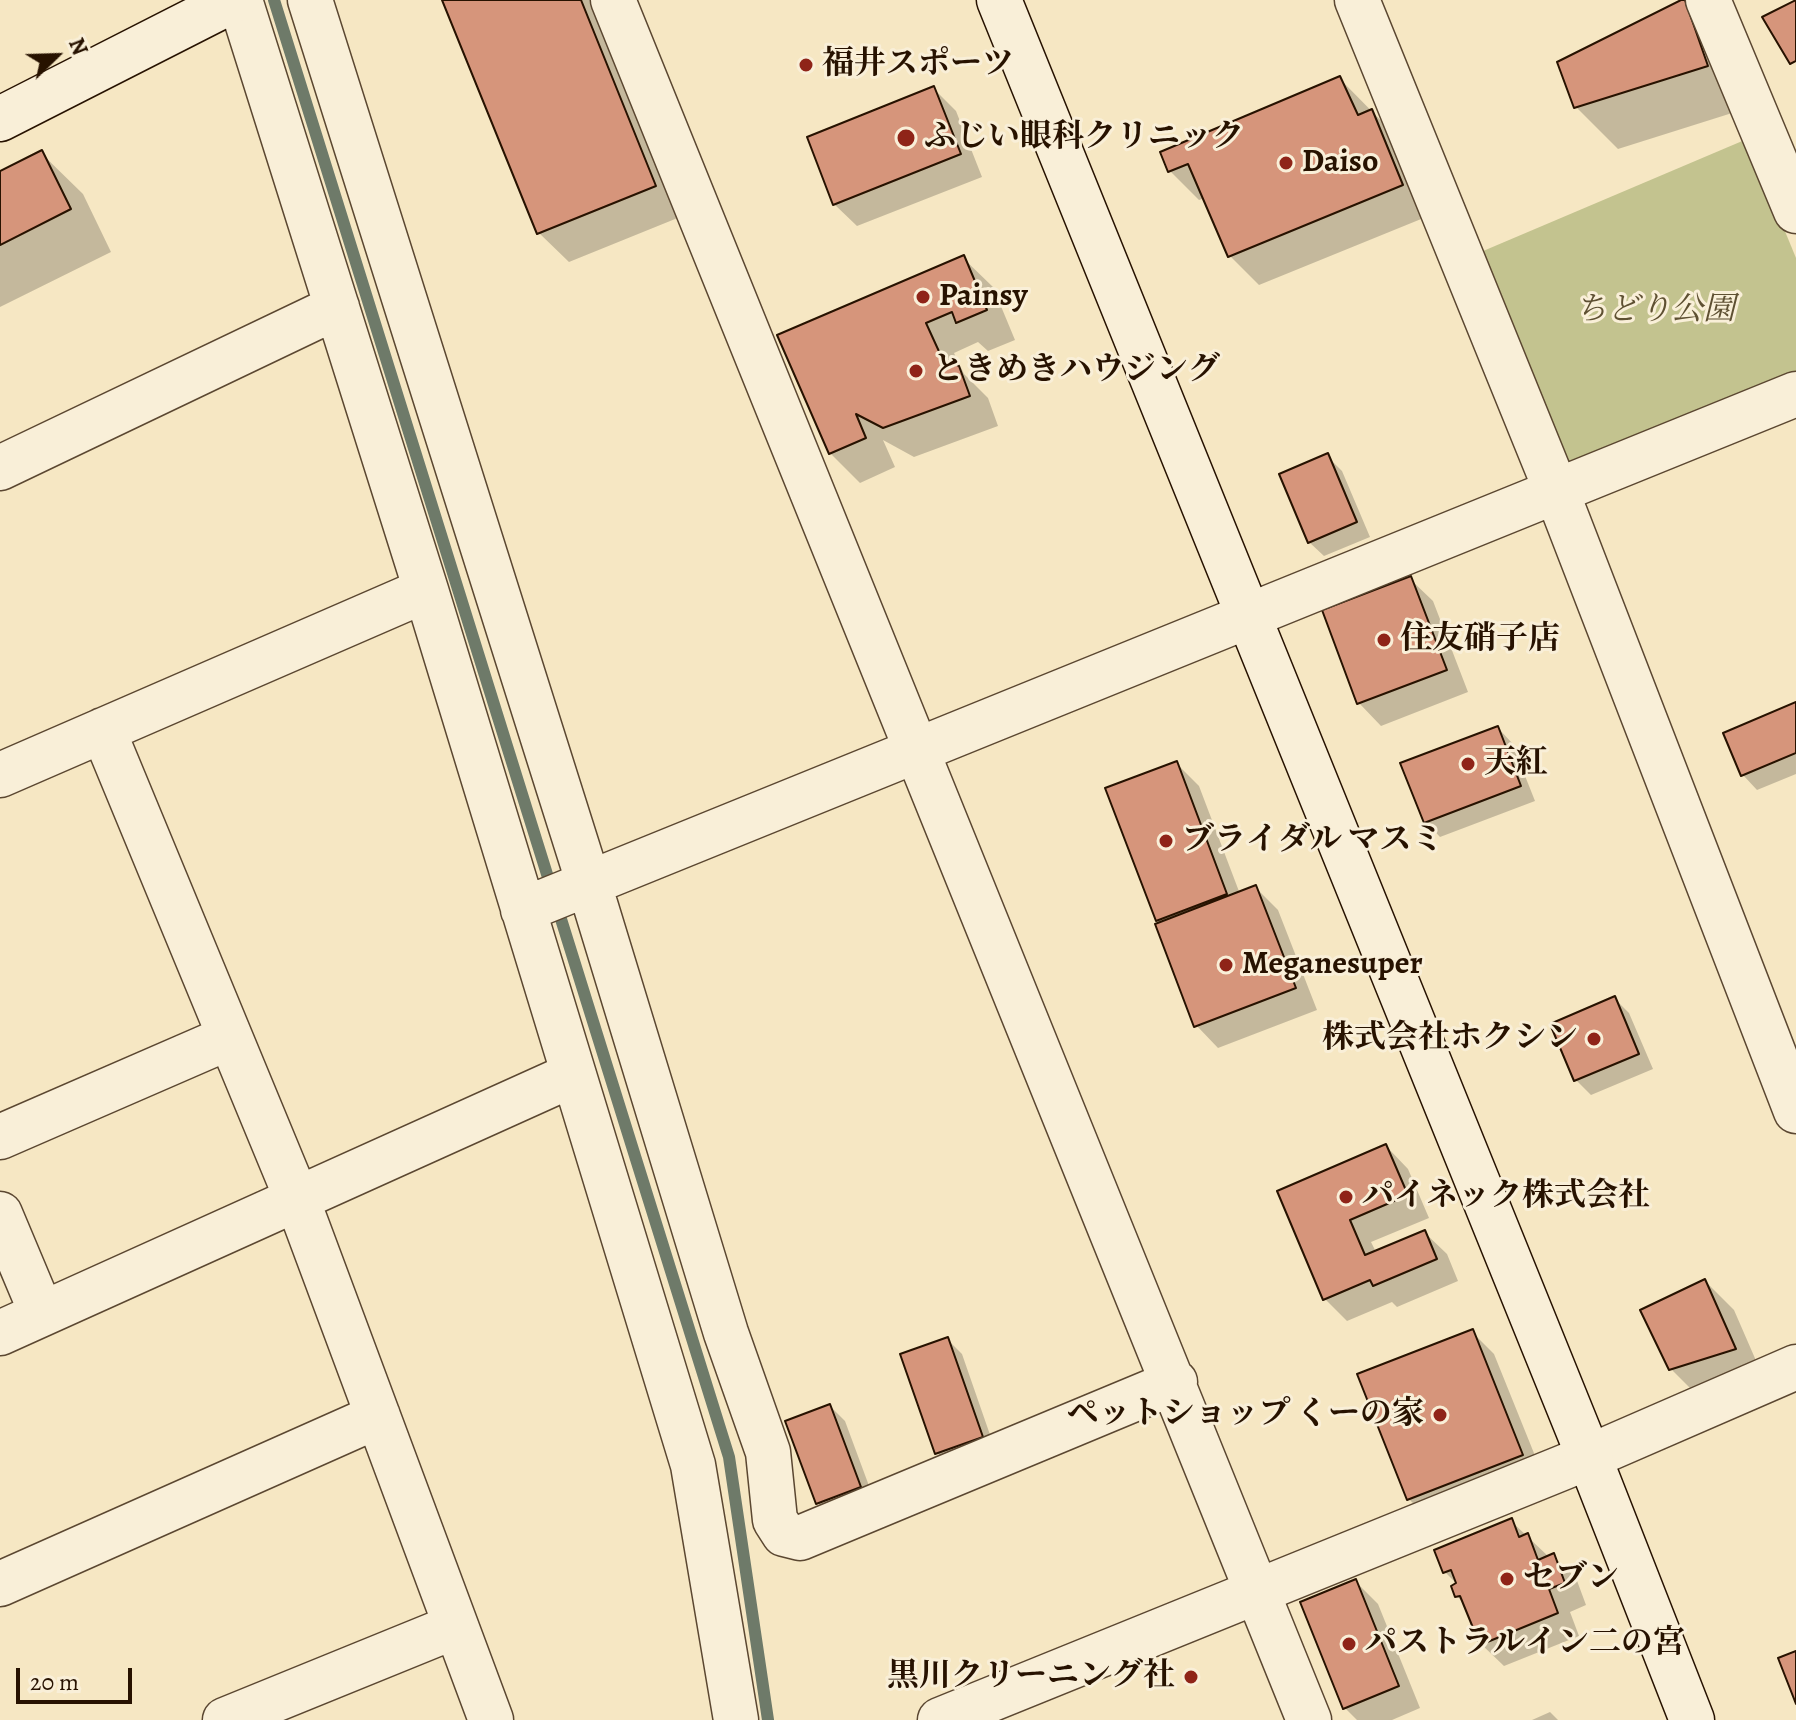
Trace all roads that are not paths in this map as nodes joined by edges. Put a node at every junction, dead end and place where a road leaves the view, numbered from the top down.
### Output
1 (237, 0) edge
2 (310, 0) edge
3 (613, 0) edge
4 (999, 0) edge
5 (1357, 0) edge
6 (1708, 0) edge
7 (0, 119) edge
8 (1796, 211) edge
9 (337, 307) junction
10 (1796, 394) edge
11 (0, 468) edge
12 (1556, 490) junction
13 (426, 590) junction
14 (1248, 616) junction
15 (103, 730) junction
16 (918, 750) junction
17 (0, 775) edge
18 (589, 884) junction
19 (523, 910) junction
20 (230, 1037) junction
21 (572, 1075) junction
22 (1796, 1111) edge
23 (0, 1137) edge
24 (297, 1199) junction
25 (0, 1214) edge
26 (42, 1314) junction
27 (0, 1333) edge
28 (1796, 1367) edge
29 (1175, 1382) junction
30 (378, 1416) junction
31 (1589, 1457) junction
32 (0, 1584) edge
33 (1259, 1591) junction
34 (456, 1626) junction
35 (225, 1720) edge
36 (491, 1720) edge
37 (736, 1720) edge
38 (940, 1720) edge
39 (1309, 1720) edge
40 (1692, 1720) edge

1 - 7 street
1 - 9 street
2 - 18 street
3 - 16 street
4 - 14 street
5 - 12 street
6 - 8 street
9 - 11 street
9 - 13 street
10 - 12 street
12 - 14 street
12 - 22 street
13 - 15 street
13 - 19 street
14 - 16 street
14 - 31 street
15 - 17 street
15 - 20 street
16 - 18 street
16 - 29 street
18 - 19 street
18 - 29 street
19 - 21 street
20 - 23 street
20 - 24 street
21 - 24 street
21 - 37 street
24 - 26 street
24 - 30 street
25 - 26 street
26 - 27 street
28 - 31 street
29 - 33 street
30 - 32 street
30 - 34 street
31 - 33 street
31 - 40 street
33 - 38 street
33 - 39 street
34 - 35 street
34 - 36 street

